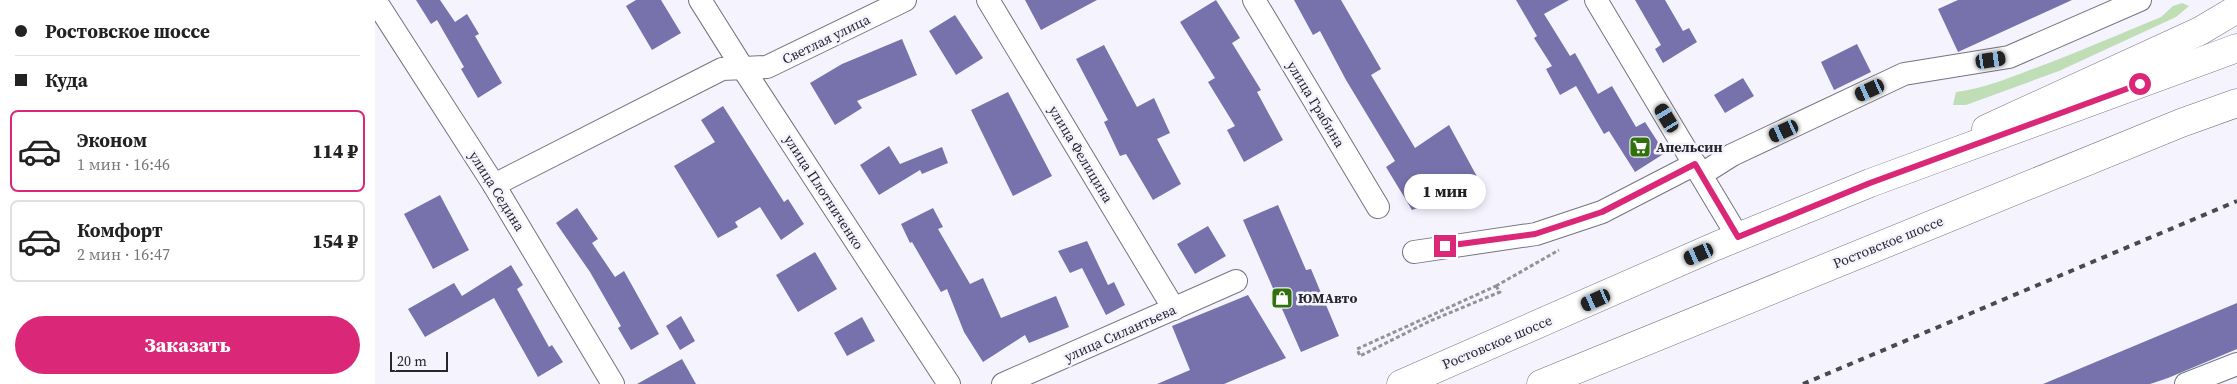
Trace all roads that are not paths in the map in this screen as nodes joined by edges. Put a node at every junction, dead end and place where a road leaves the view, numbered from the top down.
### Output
1 (375, 0) edge
2 (700, 0) edge
3 (905, 0) edge
4 (988, 0) edge
5 (1254, 0) edge
6 (1596, 0) edge
7 (2140, 0) edge
8 (2222, 0) edge
9 (2237, 9) edge
10 (2237, 48) edge
11 (2133, 62) junction
12 (743, 70) junction
13 (2237, 103) edge
14 (1699, 169) junction
15 (1870, 183) junction
16 (494, 185) junction
17 (1378, 207) dead end
18 (1738, 237) junction
19 (1414, 252) dead end
20 (1236, 281) dead end
21 (1174, 309) junction
22 (2237, 364) edge
23 (613, 384) edge
24 (949, 384) edge
25 (1003, 384) edge
26 (1401, 384) edge
27 (1541, 384) edge
28 (2186, 384) edge

1 - 16 street, улица Седина
2 - 12 street, улица Плотниченко
3 - 12 street, Светлая улица
4 - 21 street, улица Фелицина
5 - 17 street, улица Грабина
6 - 14 street
7 - 14 street
8 - 11 main road
9 - 11 main road, Ростовское шоссе
10 - 15 main road, Ростовское шоссе
11 - 15 main road, Ростовское шоссе
12 - 16 street, Светлая улица
12 - 24 street, улица Плотниченко
13 - 27 main road, Ростовское шоссе
14 - 18 street
14 - 19 street
15 - 18 main road, Ростовское шоссе
16 - 23 street, улица Седина
18 - 26 main road, Ростовское шоссе
20 - 21 street, улица Силантьева
21 - 25 street, улица Силантьева
22 - 28 street

